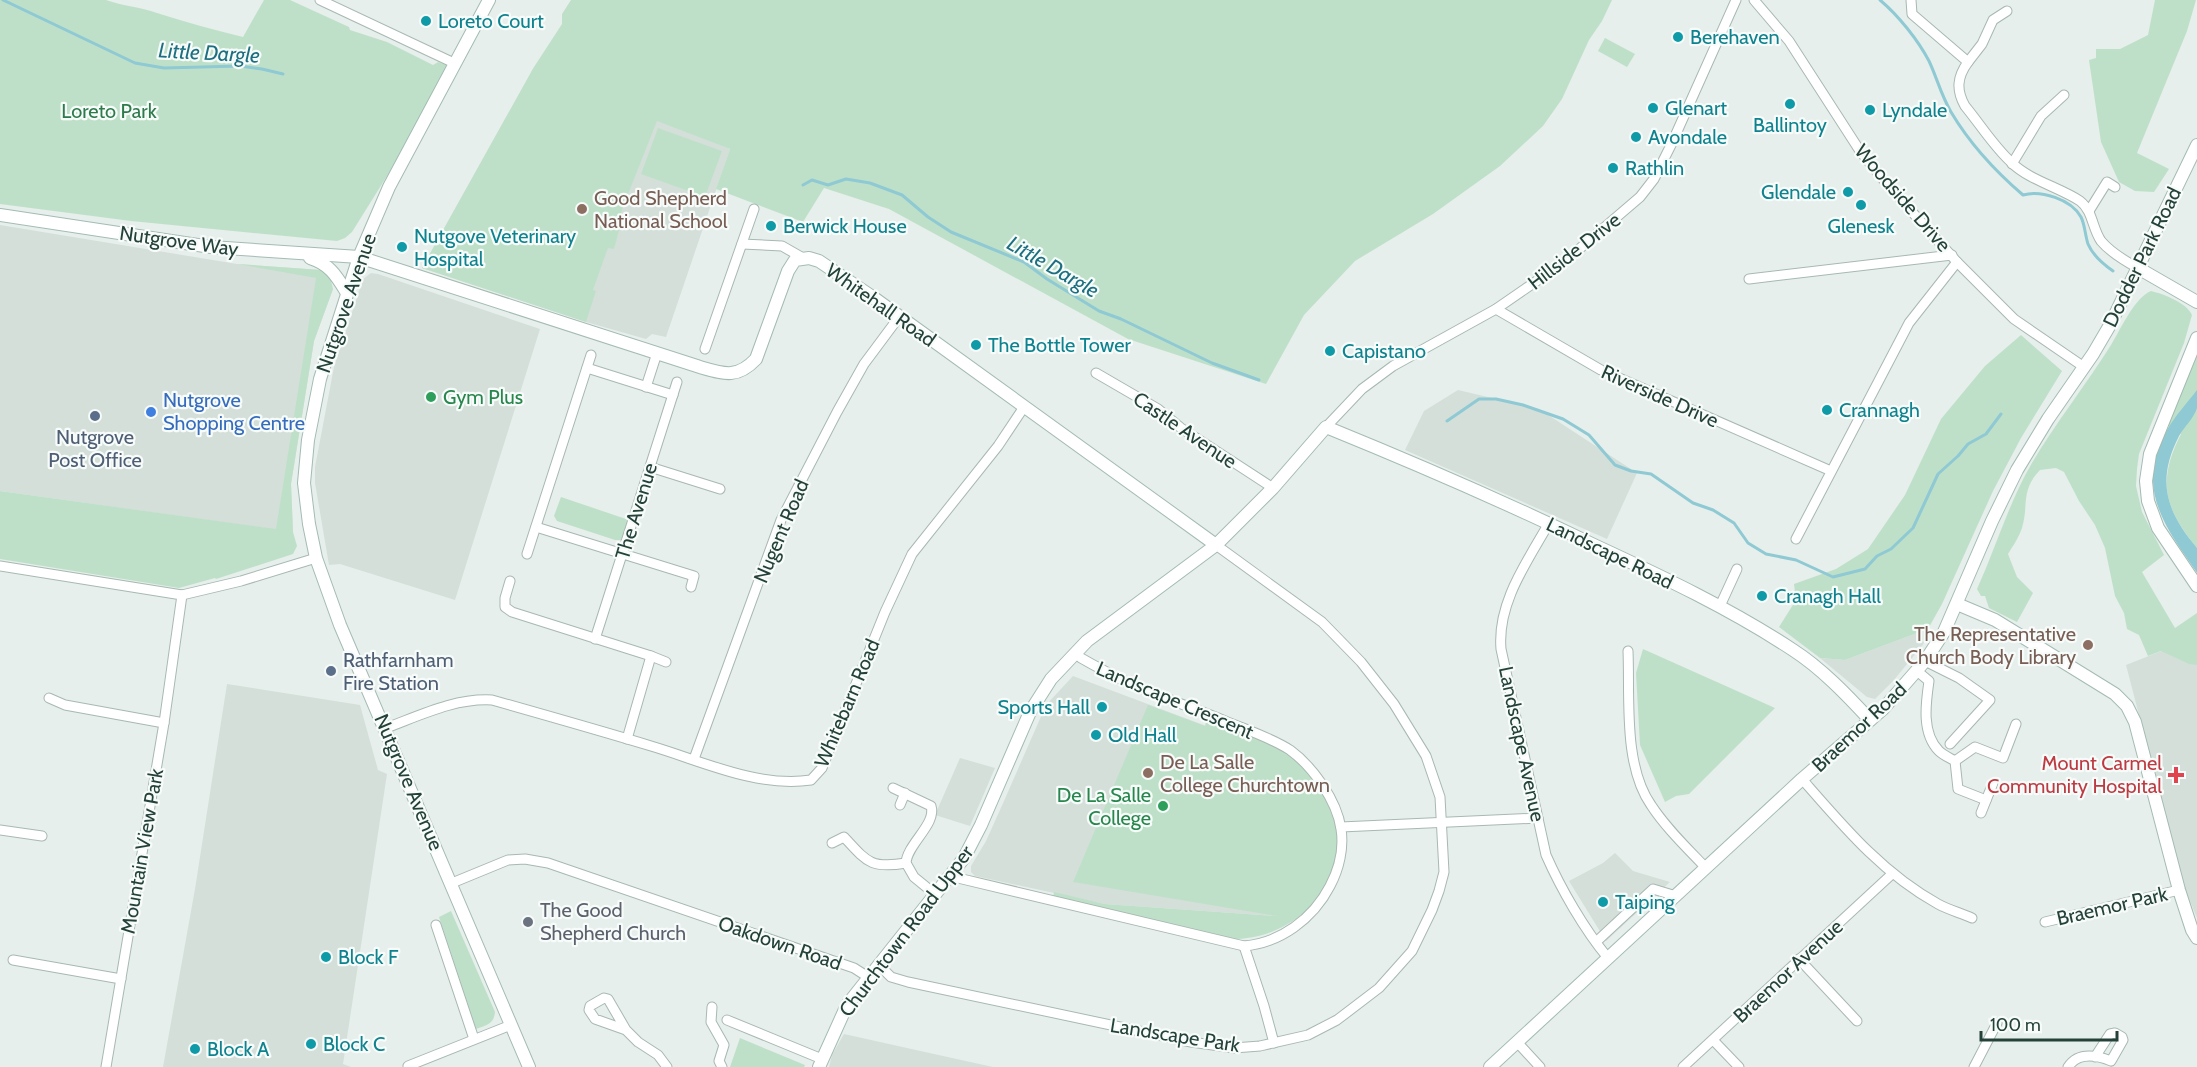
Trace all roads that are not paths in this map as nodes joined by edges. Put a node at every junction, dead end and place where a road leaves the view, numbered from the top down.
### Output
1 (320, 0) edge
2 (489, 0) edge
3 (1736, 0) edge
4 (1754, 0) edge
5 (1911, 0) edge
6 (2007, 11) dead end
7 (1968, 62) junction
8 (454, 63) junction
9 (2064, 95) dead end
10 (2197, 145) edge
11 (2012, 164) junction
12 (2115, 187) dead end
13 (754, 209) dead end
14 (2089, 211) junction
15 (0, 214) edge
16 (742, 244) junction
17 (293, 254) junction
18 (359, 257) junction
19 (803, 258) junction
20 (1955, 259) junction
21 (2138, 268) junction
22 (1749, 279) dead end
23 (347, 293) junction
24 (2197, 302) edge
25 (1496, 309) junction
26 (899, 317) junction
27 (2197, 338) edge
28 (705, 349) dead end
29 (657, 353) junction
30 (591, 355) dead end
31 (2084, 367) junction
32 (587, 368) junction
33 (1096, 373) dead end
34 (677, 382) dead end
35 (646, 387) junction
36 (673, 395) junction
37 (1024, 407) junction
38 (1326, 427) junction
39 (650, 467) junction
40 (1831, 471) junction
41 (1273, 488) junction
42 (720, 489) dead end
43 (1549, 523) junction
44 (536, 528) junction
45 (1796, 539) dead end
46 (1216, 545) junction
47 (623, 553) junction
48 (527, 554) dead end
49 (316, 558) junction
50 (0, 566) edge
51 (1737, 569) dead end
52 (510, 581) dead end
53 (2197, 586) edge
54 (691, 587) dead end
55 (182, 595) junction
56 (1957, 604) junction
57 (1720, 606) junction
58 (595, 639) junction
59 (1628, 651) dead end
60 (1075, 653) junction
61 (651, 656) junction
62 (666, 662) dead end
63 (1921, 666) junction
64 (49, 698) dead end
65 (1870, 720) junction
66 (164, 723) junction
67 (2016, 724) dead end
68 (386, 728) junction
69 (627, 739) junction
70 (1950, 744) dead end
71 (694, 759) junction
72 (1955, 761) junction
73 (1802, 779) junction
74 (1993, 783) dead end
75 (893, 788) dead end
76 (905, 793) junction
77 (1986, 800) junction
78 (900, 806) dead end
79 (1982, 813) dead end
80 (1538, 818) junction
81 (1442, 823) junction
82 (1341, 827) junction
83 (0, 830) edge
84 (42, 836) dead end
85 (832, 843) dead end
86 (906, 863) junction
87 (1706, 868) junction
88 (951, 874) junction
89 (1892, 874) junction
90 (452, 883) junction
91 (2179, 890) junction
92 (936, 894) junction
93 (1676, 896) junction
94 (1972, 918) dead end
95 (2045, 922) dead end
96 (436, 925) dead end
97 (2197, 938) edge
98 (1596, 942) junction
99 (1244, 946) junction
100 (1608, 958) junction
101 (1799, 959) junction
102 (13, 960) dead end
103 (878, 964) junction
104 (868, 977) junction
105 (121, 979) junction
106 (712, 1006) dead end
107 (727, 1020) dead end
108 (1857, 1021) dead end
109 (1997, 1023) dead end
110 (512, 1024) junction
111 (626, 1030) dead end
112 (474, 1040) junction
113 (1713, 1040) junction
114 (1517, 1042) junction
115 (1274, 1043) junction
116 (2096, 1057) dead end
117 (820, 1063) edge
118 (408, 1066) edge
119 (1976, 1066) edge
120 (106, 1067) edge
121 (529, 1067) edge
122 (667, 1067) edge
123 (722, 1067) edge
124 (1490, 1067) edge
125 (1540, 1067) edge
126 (1683, 1067) edge
127 (1739, 1067) edge
128 (2068, 1067) edge

1 - 8 street
2 - 8 street, Nutgrove Avenue
3 - 25 street, Hillside Drive
4 - 20 street, Woodside Drive
5 - 7 street
6 - 7 street
7 - 11 street
8 - 18 street, Nutgrove Avenue
9 - 11 street
10 - 21 street, Dodder Park Road
11 - 14 street
12 - 14 street
13 - 16 street
14 - 21 street
15 - 17 street, Nutgrove Way
16 - 19 street
16 - 28 street
17 - 18 street, Nutgrove Way
17 - 23 street
18 - 23 street, Nutgrove Avenue
18 - 29 street, Whitehall Road
19 - 26 street, Whitehall Road
19 - 29 street, Whitehall Road
20 - 22 street
20 - 31 street, Woodside Drive
20 - 40 street
21 - 24 street
21 - 31 street, Dodder Park Road
23 - 49 street, Nutgrove Avenue
25 - 38 street, Hillside Drive
25 - 40 street, Riverside Drive
26 - 37 street, Whitehall Road
26 - 71 street, Nugent Road
27 - 53 street
29 - 35 street
30 - 32 street
31 - 56 street, Braemor Road
32 - 35 street
32 - 44 street
33 - 41 street, Castle Avenue
34 - 36 street, The Avenue
35 - 36 street
36 - 39 street, The Avenue
37 - 46 street, Whitehall Road
37 - 71 street, Whitebarn Road
38 - 41 street, Churchtown Road Upper
38 - 43 street, Landscape Road
39 - 42 street
39 - 47 street, The Avenue
40 - 45 street
41 - 46 street, Churchtown Road Upper
43 - 57 street, Landscape Road
43 - 80 street, Landscape Avenue
44 - 47 street
44 - 48 street
46 - 60 street, Churchtown Road Upper
46 - 81 street, Landscape Park
47 - 54 street
47 - 58 street, The Avenue
49 - 55 street
49 - 68 street, Nutgrove Avenue
50 - 55 street
51 - 57 street
52 - 58 street
55 - 66 street, Mountain View Park
56 - 63 street, Braemor Road
56 - 91 street, Braemor Park
57 - 65 street, Landscape Road
58 - 61 street
59 - 87 street
60 - 82 street, Landscape Crescent
60 - 88 street, Churchtown Road Upper
61 - 62 street
61 - 69 street
63 - 65 street, Braemor Road
63 - 70 street
63 - 72 street
64 - 66 street
65 - 73 street, Braemor Road
66 - 105 street, Mountain View Park
67 - 72 street
68 - 69 street, Whitebarn Road
68 - 90 street, Nutgrove Avenue
69 - 71 street, Whitebarn Road
72 - 77 street
73 - 87 street, Braemor Road
73 - 89 street
74 - 77 street
75 - 76 street
76 - 78 street
76 - 86 street
77 - 79 street
80 - 81 street
80 - 98 street, Landscape Avenue
81 - 82 street
81 - 115 street, Landscape Park
82 - 99 street, Landscape Crescent
83 - 84 street
85 - 86 street
86 - 92 street
87 - 93 street, Braemor Road
88 - 92 street, Churchtown Road Upper
88 - 99 street, Landscape Crescent
89 - 94 street
89 - 101 street, Braemor Avenue
90 - 104 street, Oakdown Road
90 - 110 street, Nutgrove Avenue
91 - 95 street, Braemor Park
91 - 97 street, Braemor Park
92 - 103 street, Churchtown Road Upper
93 - 98 street
93 - 100 street, Braemor Road
96 - 112 street
98 - 100 street, Landscape Avenue
99 - 115 street
100 - 114 street, Braemor Road
101 - 108 street
101 - 113 street, Braemor Avenue
102 - 105 street
103 - 104 street, Churchtown Road Upper
103 - 115 street, Landscape Park
104 - 117 street, Churchtown Road Upper
105 - 120 street, Mountain View Park
106 - 123 street
107 - 117 street
109 - 119 street
110 - 112 street
110 - 121 street, Nutgrove Avenue
111 - 122 street
112 - 118 street
113 - 126 street, Braemor Avenue
113 - 127 street
114 - 124 street, Braemor Road
114 - 125 street
116 - 128 street

